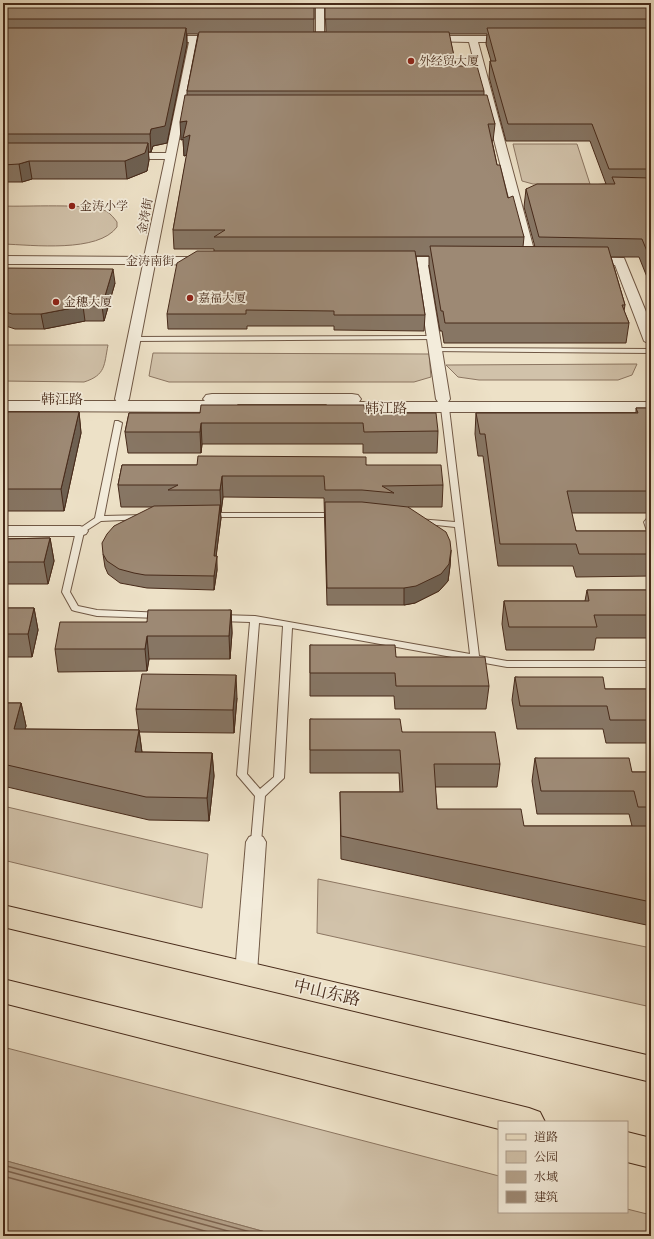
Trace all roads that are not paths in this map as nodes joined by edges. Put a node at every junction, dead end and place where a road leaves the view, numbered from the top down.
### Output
1 (320, 3) edge
2 (154, 39) edge
3 (194, 39) junction
4 (233, 39) edge
5 (320, 39) edge
6 (420, 39) edge
7 (474, 39) junction
8 (520, 39) edge
9 (115, 156) edge
10 (170, 156) junction
11 (3, 260) edge
12 (150, 261) junction
13 (213, 261) edge
14 (381, 261) edge
15 (421, 261) junction
16 (468, 261) edge
17 (515, 261) edge
18 (531, 261) junction
19 (546, 261) edge
20 (575, 261) edge
21 (134, 339) junction
22 (651, 341) edge
23 (434, 344) junction
24 (651, 351) edge
25 (3, 398) edge
26 (651, 399) edge
27 (444, 404) junction
28 (3, 406) edge
29 (651, 407) edge
30 (120, 410) junction
31 (203, 515) edge
32 (346, 515) edge
33 (155, 516) edge
34 (99, 519) junction
35 (651, 519) edge
36 (407, 520) edge
37 (459, 525) junction
38 (3, 530) edge
39 (80, 531) junction
40 (651, 531) edge
41 (168, 616) edge
42 (207, 617) edge
43 (255, 619) junction
44 (288, 624) junction
45 (475, 658) junction
46 (651, 664) edge
47 (260, 795) junction
48 (256, 842) joint
49 (3, 916) edge
50 (246, 973) junction
51 (3, 991) edge
52 (651, 1069) edge
53 (525, 1121) edge
54 (628, 1146) edge
55 (651, 1152) edge

1 - 5 street
2 - 3 street
3 - 4 street
3 - 10 street, 金涛街
6 - 7 street
7 - 8 street
7 - 18 street
9 - 10 street
10 - 12 street, 金涛街
11 - 12 street, 金涛南街
12 - 13 street, 金涛南街
12 - 21 street, 金涛街
14 - 15 street
15 - 16 street
15 - 23 street
17 - 18 street
18 - 19 street
20 - 22 street
21 - 23 lane
21 - 30 street, 金涛街
23 - 24 lane
23 - 27 street
25 - 30 street, 韩江路
26 - 27 street, 韩江路
27 - 29 street, 韩江路
27 - 30 street, 韩江路
27 - 37 lane
28 - 30 street, 韩江路
30 - 34 lane
31 - 32 lane
33 - 34 lane
34 - 39 lane
35 - 40 lane
36 - 37 lane
37 - 45 lane
38 - 39 street
39 - 41 lane
42 - 43 lane
43 - 44 lane
43 - 47 lane
44 - 45 lane
44 - 47 lane
45 - 46 lane
47 - 48 lane
48 - 50 street
49 - 50 main road, 中山东路
50 - 52 main road, 中山东路
51 - 53 main road
54 - 55 main road

